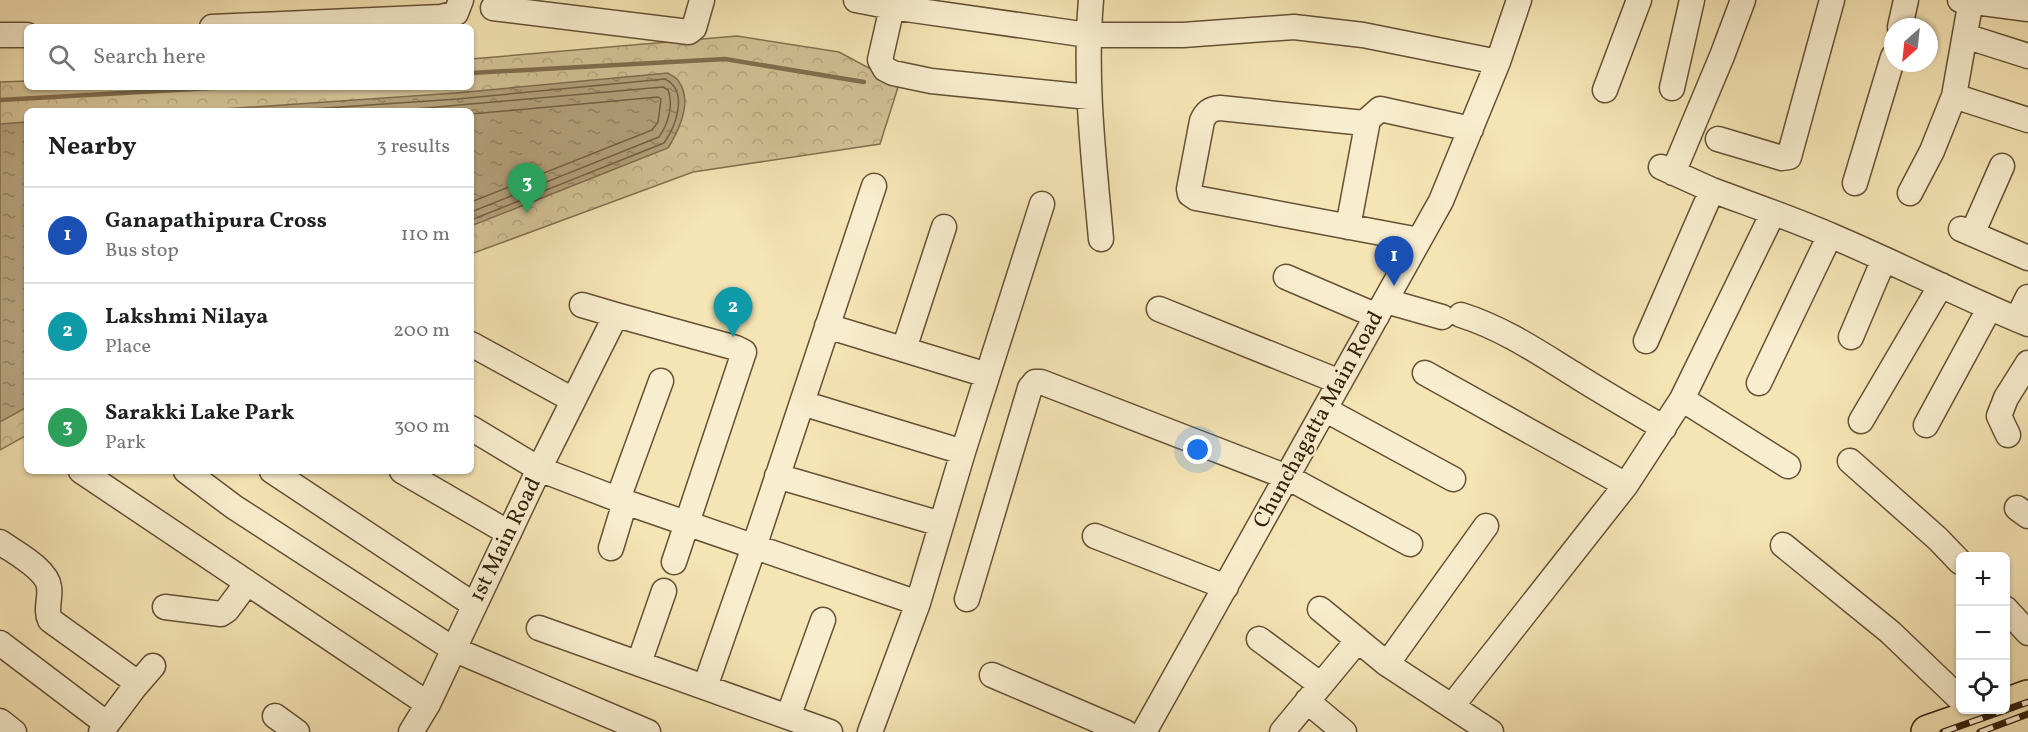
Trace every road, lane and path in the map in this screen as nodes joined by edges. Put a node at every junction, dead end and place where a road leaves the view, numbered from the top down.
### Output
1 (460, 0) edge
2 (702, 0) edge
3 (856, 0) edge
4 (1091, 0) edge
5 (1519, 0) edge
6 (1640, 0) edge
7 (1692, 0) edge
8 (1743, 0) edge
9 (1832, 0) edge
10 (1906, 0) edge
11 (1967, 0) edge
12 (892, 3) edge
13 (493, 8) dead end
14 (2028, 9) edge
15 (1902, 18) edge
16 (281, 24) edge
17 (0, 35) edge
18 (24, 35) edge
19 (1088, 35) junction
20 (1965, 36) junction
21 (2028, 56) edge
22 (1498, 62) junction
23 (1888, 72) edge
24 (1672, 88) dead end
25 (1605, 90) dead end
26 (1954, 96) junction
27 (1089, 97) junction
28 (1368, 120) junction
29 (2028, 120) edge
30 (1471, 129) junction
31 (1718, 139) dead end
32 (2002, 166) dead end
33 (1855, 183) dead end
34 (874, 186) dead end
35 (1712, 190) junction
36 (1910, 193) dead end
37 (1042, 204) dead end
38 (1773, 213) junction
39 (944, 227) dead end
40 (1348, 227) junction
41 (1830, 235) junction
42 (1101, 239) dead end
43 (1419, 240) junction
44 (2028, 258) edge
45 (1884, 260) junction
46 (1286, 277) dead end
47 (1941, 285) junction
48 (2028, 297) edge
49 (582, 305) dead end
50 (1381, 308) junction
51 (1159, 309) dead end
52 (1989, 309) junction
53 (616, 315) junction
54 (2023, 322) edge
55 (828, 326) junction
56 (1851, 337) dead end
57 (1646, 341) dead end
58 (474, 346) edge
59 (904, 349) junction
60 (2028, 363) edge
61 (1425, 374) dead end
62 (987, 375) junction
63 (661, 381) dead end
64 (1340, 382) junction
65 (1759, 383) dead end
66 (1682, 399) junction
67 (573, 400) junction
68 (802, 403) junction
69 (1326, 410) junction
70 (1861, 421) dead end
71 (1926, 425) dead end
72 (1664, 428) junction
73 (474, 430) edge
74 (2008, 435) dead end
75 (963, 452) junction
76 (1850, 461) dead end
77 (1788, 466) dead end
78 (539, 469) junction
79 (85, 474) edge
80 (190, 474) edge
81 (279, 474) edge
82 (407, 474) edge
83 (777, 476) junction
84 (1287, 477) junction
85 (1453, 479) dead end
86 (1626, 485) junction
87 (621, 501) junction
88 (686, 523) junction
89 (941, 524) junction
90 (1486, 526) dead end
91 (508, 533) junction
92 (1095, 536) dead end
93 (0, 542) edge
94 (1410, 544) dead end
95 (1783, 545) dead end
96 (754, 547) junction
97 (610, 548) dead end
98 (1956, 558) edge
99 (674, 562) dead end
100 (248, 583) junction
101 (1226, 587) junction
102 (664, 591) dead end
103 (968, 599) dead end
104 (918, 603) junction
105 (474, 605) junction
106 (165, 607) dead end
107 (1320, 609) dead end
108 (2010, 613) edge
109 (823, 620) dead end
110 (538, 627) dead end
111 (2028, 633) edge
112 (1259, 639) dead end
113 (1358, 640) junction
114 (0, 643) edge
115 (453, 649) junction
116 (639, 663) junction
117 (1387, 664) junction
118 (153, 666) dead end
119 (992, 675) dead end
120 (1956, 685) edge
121 (705, 687) junction
122 (134, 688) junction
123 (1314, 693) junction
124 (2028, 697) edge
125 (2010, 702) edge
126 (428, 704) junction
127 (1452, 706) junction
128 (1970, 714) edge
129 (1989, 714) edge
130 (275, 716) dead end
131 (788, 717) junction
132 (0, 721) edge
133 (2028, 722) edge
134 (111, 727) edge
135 (14, 732) edge
136 (297, 732) edge
137 (411, 732) edge
138 (648, 732) edge
139 (830, 732) edge
140 (870, 732) edge
141 (1125, 732) edge
142 (1144, 732) edge
143 (1282, 732) edge
144 (1344, 732) edge
145 (1491, 732) edge
146 (1928, 732) edge
147 (2003, 732) edge

1 - 16 street
2 - 13 street
3 - 12 street
4 - 19 street
5 - 22 street, Chunchagatta Main Road
6 - 25 street
7 - 24 street
8 - 35 street
9 - 31 street
10 - 15 street
11 - 14 street
11 - 20 street
12 - 19 street
12 - 27 street
17 - 18 street
19 - 22 street
19 - 27 street
20 - 21 street
20 - 26 street
22 - 30 street, Chunchagatta Main Road
23 - 33 street
26 - 29 street
26 - 36 street
27 - 42 street
28 - 30 street
28 - 40 street
28 - 40 street
30 - 43 street, Chunchagatta Main Road
32 - 44 street
34 - 55 street
35 - 38 street
35 - 57 street
37 - 62 street
38 - 41 street
38 - 66 street
39 - 59 street
40 - 43 street
41 - 45 street
41 - 65 street
43 - 50 street, Chunchagatta Main Road
45 - 47 street
45 - 56 street
46 - 50 street
47 - 52 street
47 - 70 street
48 - 54 street
49 - 53 street
50 - 64 street, Chunchagatta Main Road
50 - 72 street
51 - 64 street
52 - 54 street
52 - 71 street
53 - 67 street
53 - 88 street
55 - 59 street
55 - 68 street
58 - 67 street
59 - 62 street
60 - 74 street
61 - 86 street
62 - 75 street
63 - 87 street
64 - 69 street, Chunchagatta Main Road
66 - 72 street
66 - 77 street
67 - 78 street
68 - 75 street
68 - 83 street
69 - 84 street, Chunchagatta Main Road
69 - 85 street
72 - 86 street
73 - 78 street
75 - 89 street
76 - 98 street
78 - 87 street, 1st Main Road
78 - 91 street, 1st Main Road
79 - 100 street
80 - 115 street
81 - 105 street
82 - 91 street
83 - 89 street
83 - 96 street
84 - 94 street
84 - 101 street, Chunchagatta Main Road
84 - 103 street
86 - 127 street
87 - 88 street, 1st Main Road
87 - 97 street
88 - 96 street, 1st Main Road
88 - 99 street
89 - 104 street
90 - 117 street
91 - 105 street, 1st Main Road
92 - 101 street
93 - 122 street
95 - 120 street
96 - 104 street, 1st Main Road
96 - 121 street
100 - 106 street
100 - 126 street
101 - 142 street, Chunchagatta Main Road
102 - 116 street
104 - 140 street
105 - 115 street, 1st Main Road
107 - 113 street
108 - 111 street
109 - 131 street
110 - 116 street
112 - 123 street
113 - 117 street
113 - 123 street
114 - 134 street
115 - 126 street, 1st Main Road
115 - 138 street
116 - 121 street
117 - 127 street
118 - 122 street
119 - 141 street
121 - 131 street
122 - 134 street
123 - 143 street
123 - 144 street
124 - 125 highway
126 - 137 street, 1st Main Road
127 - 145 street
128 - 146 highway
129 - 147 street
130 - 136 street
131 - 139 street
132 - 135 street
133 - 147 highway

